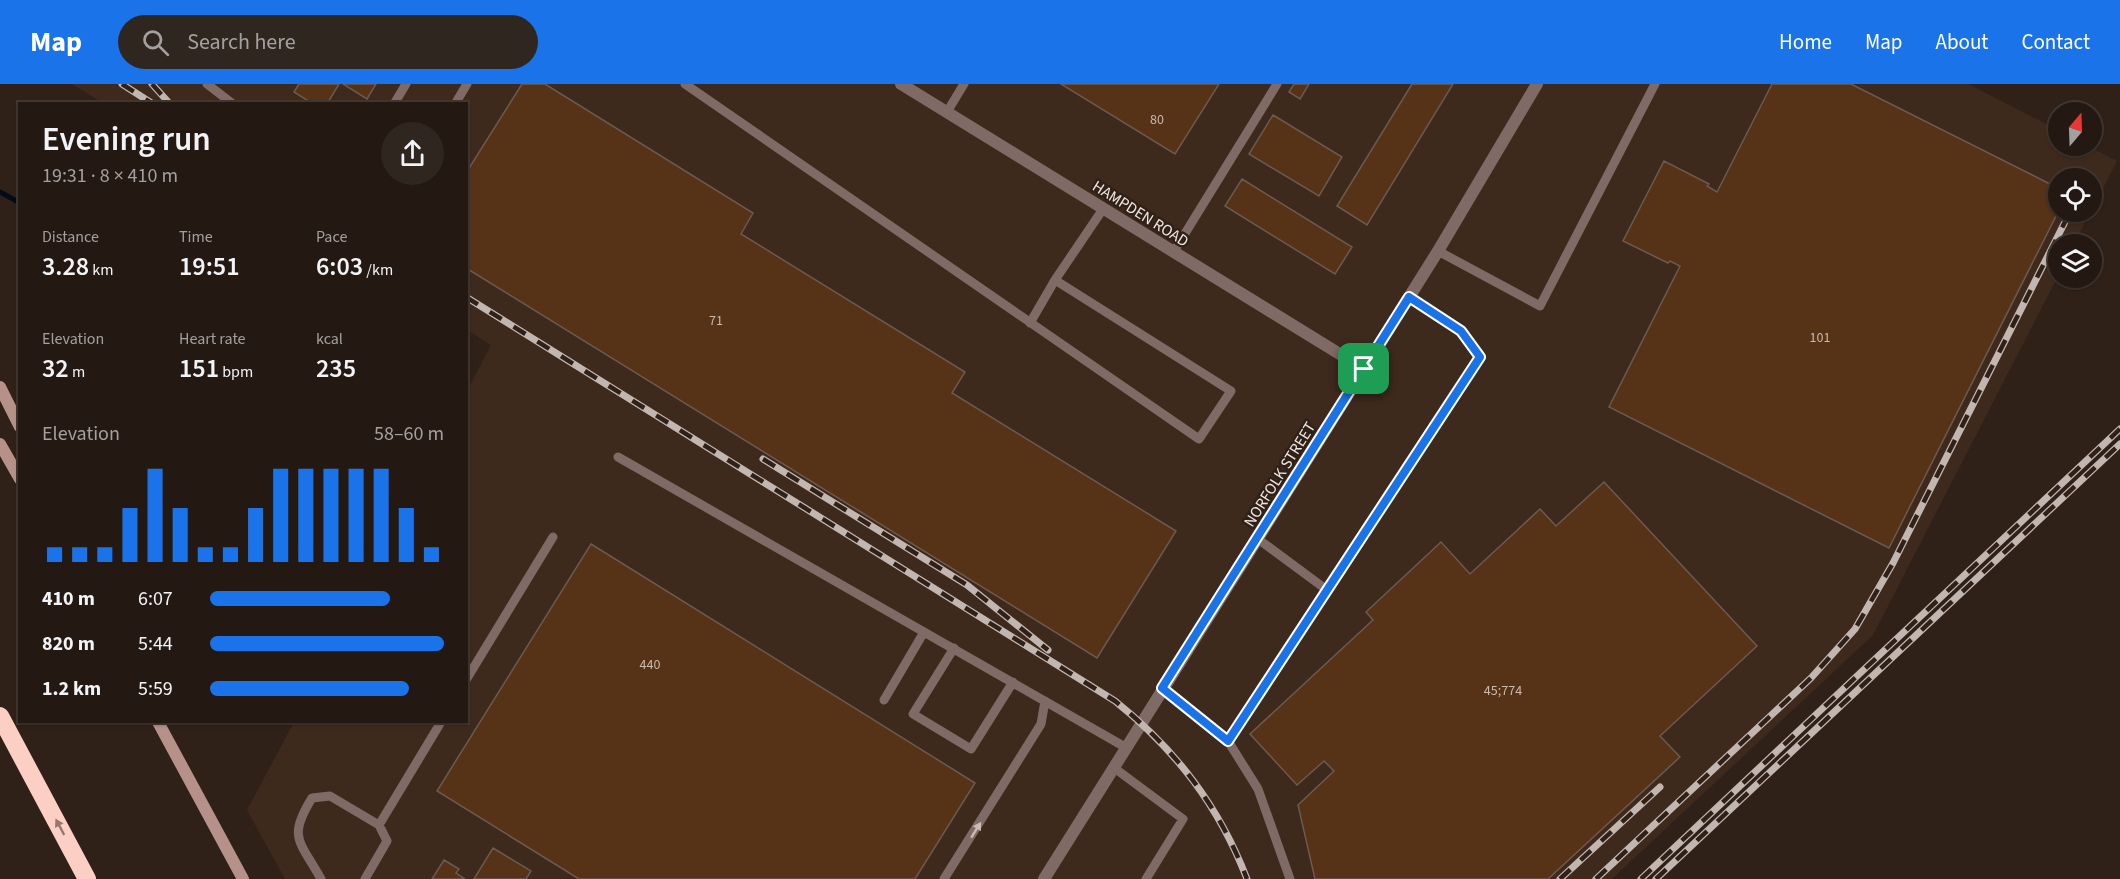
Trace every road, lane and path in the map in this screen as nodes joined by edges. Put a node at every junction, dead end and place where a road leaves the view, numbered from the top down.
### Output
1 (207, 84) edge
2 (406, 84) edge
3 (467, 84) edge
4 (686, 84) edge
5 (901, 84) edge
6 (964, 84) edge
7 (1277, 84) edge
8 (1537, 84) edge
9 (1655, 84) edge
10 (230, 102) edge
11 (395, 102) edge
12 (456, 102) edge
13 (947, 112) junction
14 (1102, 209) junction
15 (1438, 251) junction
16 (1173, 253) junction
17 (1055, 280) junction
18 (1409, 297) junction
19 (1030, 323) junction
20 (1364, 369) junction
21 (0, 387) edge
22 (18, 423) edge
23 (0, 444) edge
24 (618, 457) dead end
25 (18, 476) edge
26 (553, 537) dead end
27 (1258, 539) junction
28 (1327, 590) junction
29 (924, 632) junction
30 (954, 648) junction
31 (468, 677) edge
32 (1013, 682) junction
33 (1162, 688) junction
34 (884, 700) dead end
35 (1045, 701) junction
36 (0, 716) edge
37 (159, 723) edge
38 (440, 723) edge
39 (1228, 741) junction
40 (1125, 747) junction
41 (1113, 766) junction
42 (379, 825) junction
43 (87, 879) edge
44 (243, 879) edge
45 (321, 879) edge
46 (365, 879) edge
47 (945, 879) edge
48 (1044, 879) edge
49 (1146, 879) edge
50 (1290, 879) edge

1 - 10 lane
2 - 11 lane
3 - 12 lane
4 - 19 lane
5 - 13 street, HAMPDEN ROAD
6 - 13 lane
7 - 16 lane
8 - 15 street, NORFOLK STREET
9 - 15 lane
13 - 14 street, HAMPDEN ROAD
14 - 16 street, HAMPDEN ROAD
14 - 17 lane
15 - 18 street, NORFOLK STREET
16 - 20 street, HAMPDEN ROAD
17 - 19 lane
17 - 19 lane
18 - 20 street, NORFOLK STREET
18 - 28 lane
20 - 27 street, NORFOLK STREET
21 - 22 street
23 - 25 street
24 - 29 lane
26 - 31 lane
27 - 28 lane
27 - 33 street, NORFOLK STREET
28 - 39 lane
29 - 30 lane
29 - 34 lane
30 - 32 lane
30 - 32 lane
32 - 35 lane
33 - 39 lane
33 - 40 street, NORFOLK STREET
35 - 40 lane
47 -> 35 lane
43 -> 36 highway
37 - 44 street
38 - 42 lane
39 - 50 lane
40 - 41 street, NORFOLK STREET
41 - 48 street, NORFOLK STREET
41 - 49 lane
42 - 45 lane
42 - 46 lane

